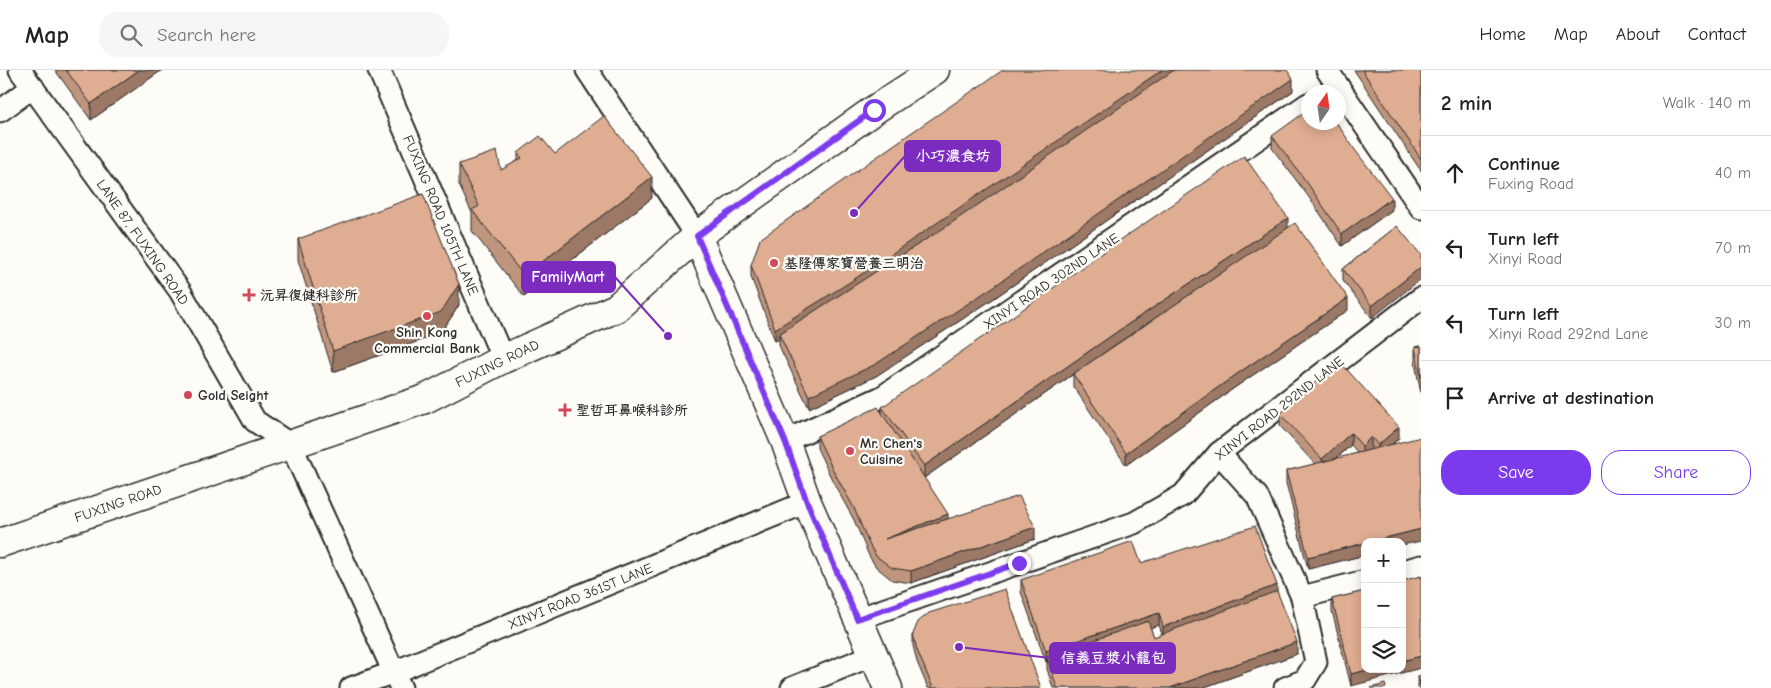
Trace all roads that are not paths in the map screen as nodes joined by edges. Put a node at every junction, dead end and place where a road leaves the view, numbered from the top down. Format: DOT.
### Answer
graph roads {
  1 [pos="20,70"];
  2 [pos="379,70"];
  3 [pos="587,70"];
  4 [pos="935,70"];
  5 [pos="1329,83"];
  6 [pos="33,87"];
  7 [pos="1301,109"];
  8 [pos="0,111"];
  9 [pos="1421,208"];
  10 [pos="697,236"];
  11 [pos="1421,298"];
  12 [pos="503,359"];
  13 [pos="785,441"];
  14 [pos="291,445"];
  15 [pos="1219,454"];
  16 [pos="807,502"];
  17 [pos="0,543"];
  18 [pos="1421,566"];
  19 [pos="1406,570"];
  20 [pos="1361,581"];
  21 [pos="1302,596"];
  22 [pos="857,619"];
  23 [pos="873,655"];
  24 [pos="398,680"];
  25 [pos="351,688"];
  26 [pos="792,688"];
  27 [pos="888,688"];
  28 [pos="1284,688"];
  1 -- 6 [label="lane"];
  2 -- 12 [label="lane, FUXING ROAD 105TH LANE"];
  3 -- 10 [label="lane"];
  4 -- 10 [label="street, FUXING ROAD"];
  5 -- 9 [label="lane"];
  6 -- 8 [label="lane"];
  6 -- 14 [label="lane"];
  7 -- 13 [label="lane, XINYI ROAD 302ND LANE"];
  10 -- 12 [label="street, FUXING ROAD"];
  10 -- 13 [label="street"];
  11 -- 15 [label="lane, XINYI ROAD 292ND LANE"];
  12 -- 14 [label="street, FUXING ROAD"];
  13 -- 16 [label="street"];
  14 -- 17 [label="street, FUXING ROAD"];
  14 -- 24 [label="lane"];
  15 -- 21 [label="lane"];
  15 -- 22 [label="lane, XINYI ROAD 292ND LANE"];
  16 -- 22 [label="street"];
  16 -- 24 [label="lane, XINYI ROAD 361ST LANE"];
  18 -- 19 [label="lane"];
  20 -- 21 [label="lane"];
  21 -- 28 [label="lane"];
  22 -- 23 [label="street"];
  23 -- 26 [label="lane"];
  23 -- 27 [label="street"];
  24 -- 25 [label="lane, XINYI ROAD 361ST LANE"];
}
